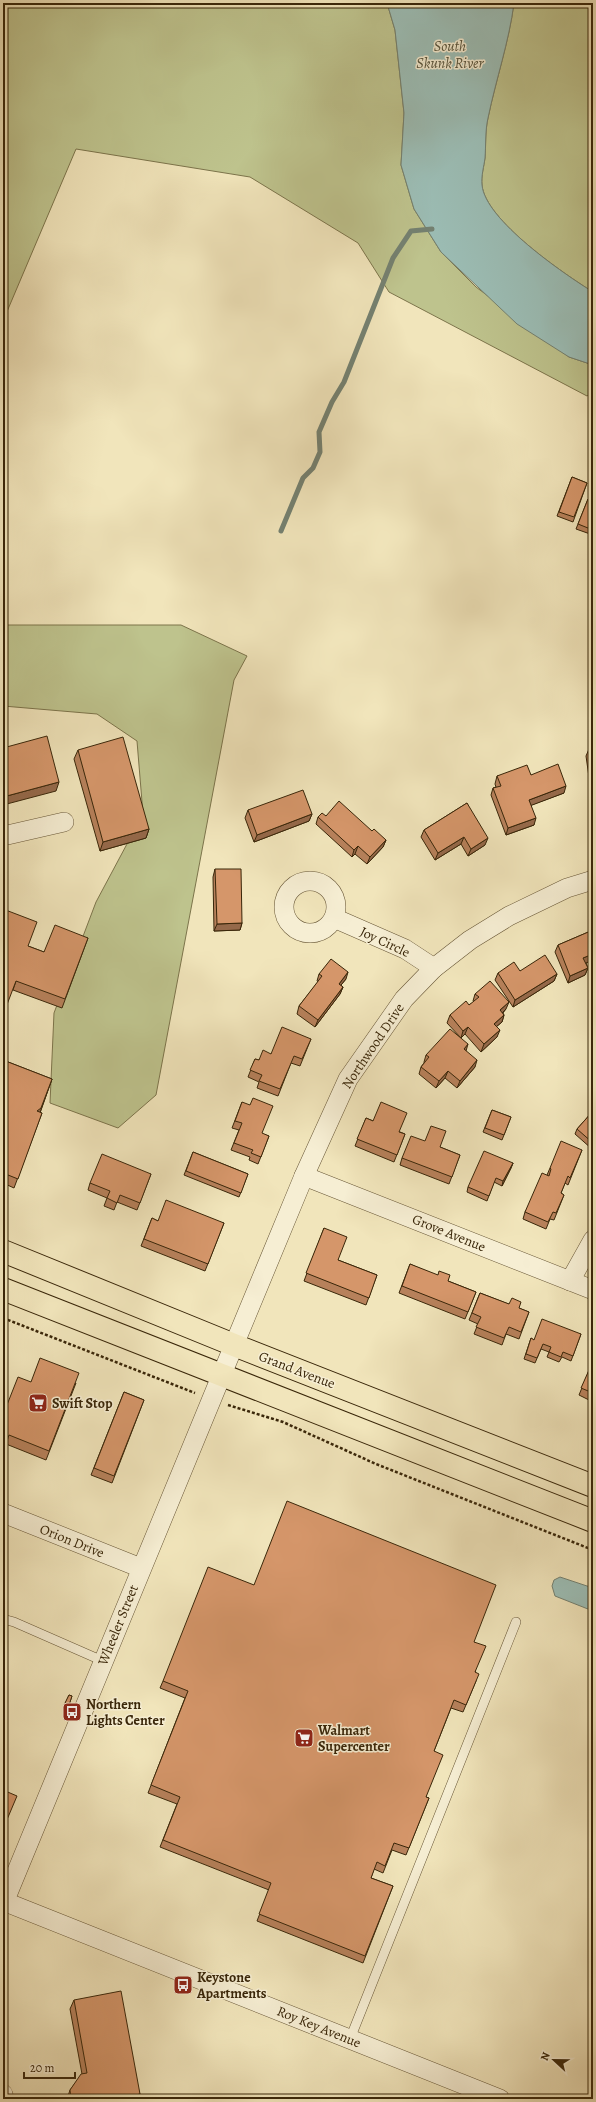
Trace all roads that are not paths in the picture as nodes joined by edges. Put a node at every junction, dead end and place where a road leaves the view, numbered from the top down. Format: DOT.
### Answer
graph roads {
  1 [pos="64,822"];
  2 [pos="3,836"];
  3 [pos="593,880"];
  4 [pos="334,918"];
  5 [pos="434,968"];
  6 [pos="304,1176"];
  7 [pos="593,1240"];
  8 [pos="3,1251"];
  9 [pos="570,1281"];
  10 [pos="3,1289"];
  11 [pos="593,1290"];
  12 [pos="234,1344"];
  13 [pos="221,1375"];
  14 [pos="593,1486"];
  15 [pos="3,1513"];
  16 [pos="593,1521"];
  17 [pos="141,1568"];
  18 [pos="3,1619"];
  19 [pos="516,1622"];
  20 [pos="103,1661"];
  21 [pos="3,1902"];
  22 [pos="350,2039"];
  23 [pos="3,2094"];
  24 [pos="471,2094"];
  25 [pos="4,2099"];
  26 [pos="500,2099"];
  1 -- 2 [label="street"];
  3 -- 5 [label="street, Northwood Drive"];
  4 -- 5 [label="street, Joy Circle"];
  5 -- 6 [label="street, Northwood Drive"];
  6 -- 9 [label="street, Grove Avenue"];
  6 -- 12 [label="street, Northwood Drive"];
  7 -- 9 [label="street"];
  8 -- 12 [label="main road, Grand Avenue"];
  9 -- 11 [label="street, Grove Avenue"];
  10 -- 13 [label="main road"];
  12 -- 13 [label="street, Wheeler Street"];
  12 -- 14 [label="main road, Grand Avenue"];
  13 -- 16 [label="main road"];
  13 -- 17 [label="street, Wheeler Street"];
  15 -- 17 [label="street, Orion Drive"];
  17 -- 20 [label="street, Wheeler Street"];
  18 -- 20 [label="lane"];
  19 -- 22 [label="lane"];
  20 -- 21 [label="street, Wheeler Street"];
  21 -- 22 [label="street, Roy Key Avenue"];
  22 -- 24 [label="street, Roy Key Avenue"];
  23 -- 25 [label="street"];
  24 -- 26 [label="street, Roy Key Avenue"];
}
